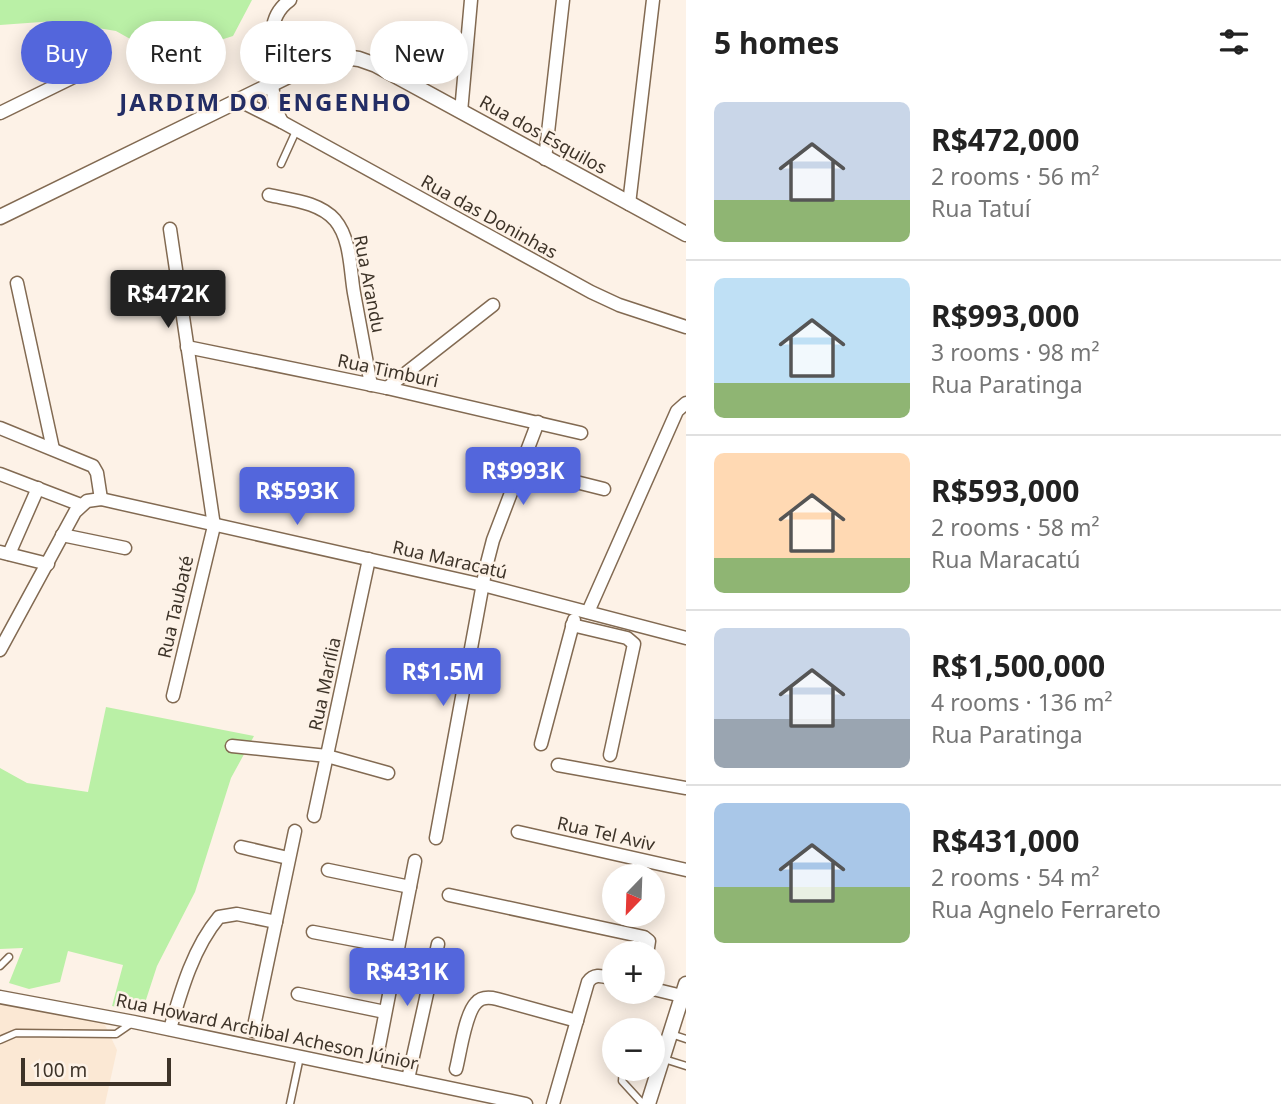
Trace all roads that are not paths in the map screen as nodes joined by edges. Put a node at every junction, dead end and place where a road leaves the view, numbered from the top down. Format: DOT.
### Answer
graph roads {
  1 [pos="290,0"];
  2 [pos="471,0"];
  3 [pos="563,0"];
  4 [pos="653,0"];
  5 [pos="275,21"];
  6 [pos="356,59"];
  7 [pos="59,84"];
  8 [pos="272,84"];
  9 [pos="278,84"];
  10 [pos="240,101"];
  11 [pos="461,112"];
  12 [pos="0,113"];
  13 [pos="282,122"];
  14 [pos="297,130"];
  15 [pos="545,159"];
  16 [pos="281,164"];
  17 [pos="269,195"];
  18 [pos="629,204"];
  19 [pos="0,217"];
  20 [pos="170,229"];
  21 [pos="686,234"];
  22 [pos="17,283"];
  23 [pos="493,305"];
  24 [pos="686,327"];
  25 [pos="187,347"];
  26 [pos="370,385"];
  27 [pos="387,388"];
  28 [pos="686,403"];
  29 [pos="538,422"];
  30 [pos="0,428"];
  31 [pos="581,433"];
  32 [pos="53,449"];
  33 [pos="520,468"];
  34 [pos="0,474"];
  35 [pos="38,488"];
  36 [pos="604,489"];
  37 [pos="101,499"];
  38 [pos="81,505"];
  39 [pos="214,526"];
  40 [pos="62,535"];
  41 [pos="125,548"];
  42 [pos="5,553"];
  43 [pos="369,559"];
  44 [pos="48,564"];
  45 [pos="483,585"];
  46 [pos="583,611"];
  47 [pos="572,625"];
  48 [pos="686,638"];
  49 [pos="0,650"];
  50 [pos="173,696"];
  51 [pos="541,744"];
  52 [pos="232,746"];
  53 [pos="610,755"];
  54 [pos="327,756"];
  55 [pos="558,765"];
  56 [pos="388,773"];
  57 [pos="686,788"];
  58 [pos="314,816"];
  59 [pos="295,831"];
  60 [pos="518,832"];
  61 [pos="436,838"];
  62 [pos="241,847"];
  63 [pos="288,858"];
  64 [pos="415,861"];
  65 [pos="328,870"];
  66 [pos="686,870"];
  67 [pos="410,887"];
  68 [pos="449,895"];
  69 [pos="276,922"];
  70 [pos="313,932"];
  71 [pos="649,941"];
  72 [pos="438,944"];
  73 [pos="397,948"];
  74 [pos="9,957"];
  75 [pos="0,966"];
  76 [pos="602,976"];
  77 [pos="665,989"];
  78 [pos="684,990"];
  79 [pos="298,994"];
  80 [pos="0,997"];
  81 [pos="385,1012"];
  82 [pos="577,1021"];
  83 [pos="134,1022"];
  84 [pos="170,1030"];
  85 [pos="253,1031"];
  86 [pos="665,1034"];
  87 [pos="665,1039"];
  88 [pos="686,1039"];
  89 [pos="0,1040"];
  90 [pos="300,1057"];
  91 [pos="665,1060"];
  92 [pos="686,1066"];
  93 [pos="456,1069"];
  94 [pos="374,1072"];
  95 [pos="408,1079"];
  96 [pos="622,1081"];
  97 [pos="654,1081"];
  98 [pos="476,1099"];
  99 [pos="290,1104"];
  100 [pos="526,1104"];
  101 [pos="553,1104"];
  102 [pos="645,1104"];
  1 -- 5 [label="street"];
  2 -- 11 [label="street"];
  3 -- 15 [label="street"];
  4 -- 18 [label="street"];
  6 -- 11 [label="street, Rua dos Esquilos"];
  7 -- 12 [label="street"];
  8 -- 10 [label="street, Rua dos Esquilos"];
  9 -- 13 [label="street"];
  10 -- 13 [label="street, Rua das Doninhas"];
  10 -- 19 [label="street, Rua dos Esquilos"];
  11 -- 15 [label="street, Rua dos Esquilos"];
  13 -- 14 [label="street, Rua das Doninhas"];
  14 -- 16 [label="lane"];
  14 -- 24 [label="street, Rua das Doninhas"];
  15 -- 18 [label="street, Rua dos Esquilos"];
  17 -- 26 [label="street, Rua Arandu"];
  18 -- 21 [label="street, Rua dos Esquilos"];
  20 -- 25 [label="street"];
  22 -- 32 [label="street"];
  23 -- 27 [label="street"];
  25 -- 26 [label="street, Rua Timburi"];
  25 -- 39 [label="street"];
  26 -- 27 [label="street, Rua Timburi"];
  27 -- 29 [label="street, Rua Timburi"];
  28 -- 46 [label="street"];
  29 -- 31 [label="street, Rua Timburi"];
  29 -- 33 [label="street"];
  30 -- 32 [label="street"];
  32 -- 37 [label="street"];
  33 -- 36 [label="street"];
  33 -- 45 [label="street"];
  34 -- 35 [label="street"];
  35 -- 38 [label="street"];
  35 -- 42 [label="street"];
  37 -- 38 [label="street"];
  37 -- 39 [label="street, Rua Maracatú"];
  38 -- 40 [label="street"];
  39 -- 43 [label="street, Rua Maracatú"];
  39 -- 50 [label="street, Rua Taubaté"];
  40 -- 41 [label="street"];
  40 -- 44 [label="street"];
  42 -- 44 [label="street"];
  43 -- 45 [label="street, Rua Maracatú"];
  43 -- 54 [label="street, Rua Marília"];
  44 -- 49 [label="street"];
  45 -- 46 [label="street, Rua Maracatú"];
  45 -- 61 [label="street"];
  46 -- 47 [label="street"];
  46 -- 48 [label="street, Rua Maracatú"];
  47 -- 51 [label="street"];
  47 -- 53 [label="street"];
  52 -- 54 [label="street"];
  54 -- 56 [label="street"];
  54 -- 58 [label="street, Rua Marília"];
  55 -- 57 [label="street"];
  59 -- 63 [label="street"];
  60 -- 66 [label="street, Rua Tel Aviv"];
  62 -- 63 [label="street"];
  63 -- 69 [label="street"];
  64 -- 67 [label="street"];
  65 -- 67 [label="street"];
  67 -- 73 [label="street"];
  68 -- 71 [label="street"];
  69 -- 84 [label="street"];
  69 -- 85 [label="street"];
  70 -- 73 [label="street"];
  72 -- 95 [label="street"];
  73 -- 81 [label="street"];
  74 -- 75 [label="lane"];
  76 -- 82 [label="street"];
  77 -- 78 [label="street"];
  78 -- 86 [label="street"];
  79 -- 81 [label="street"];
  80 -- 83 [label="street, Rua Howard Archibal Acheson Júnior"];
  81 -- 94 [label="street"];
  82 -- 93 [label="street"];
  82 -- 101 [label="street"];
  83 -- 84 [label="street, Rua Howard Archibal Acheson Júnior"];
  83 -- 89 [label="lane"];
  84 -- 90 [label="street, Rua Howard Archibal Acheson Júnior"];
  87 -- 88 [label="lane"];
  90 -- 94 [label="street, Rua Howard Archibal Acheson Júnior"];
  90 -- 99 [label="lane"];
  91 -- 92 [label="lane"];
  94 -- 95 [label="street, Rua Howard Archibal Acheson Júnior"];
  95 -- 98 [label="street, Rua Howard Archibal Acheson Júnior"];
  96 -- 102 [label="lane"];
  97 -- 102 [label="street"];
  98 -- 100 [label="street, Rua Howard Archibal Acheson Júnior"];
}
